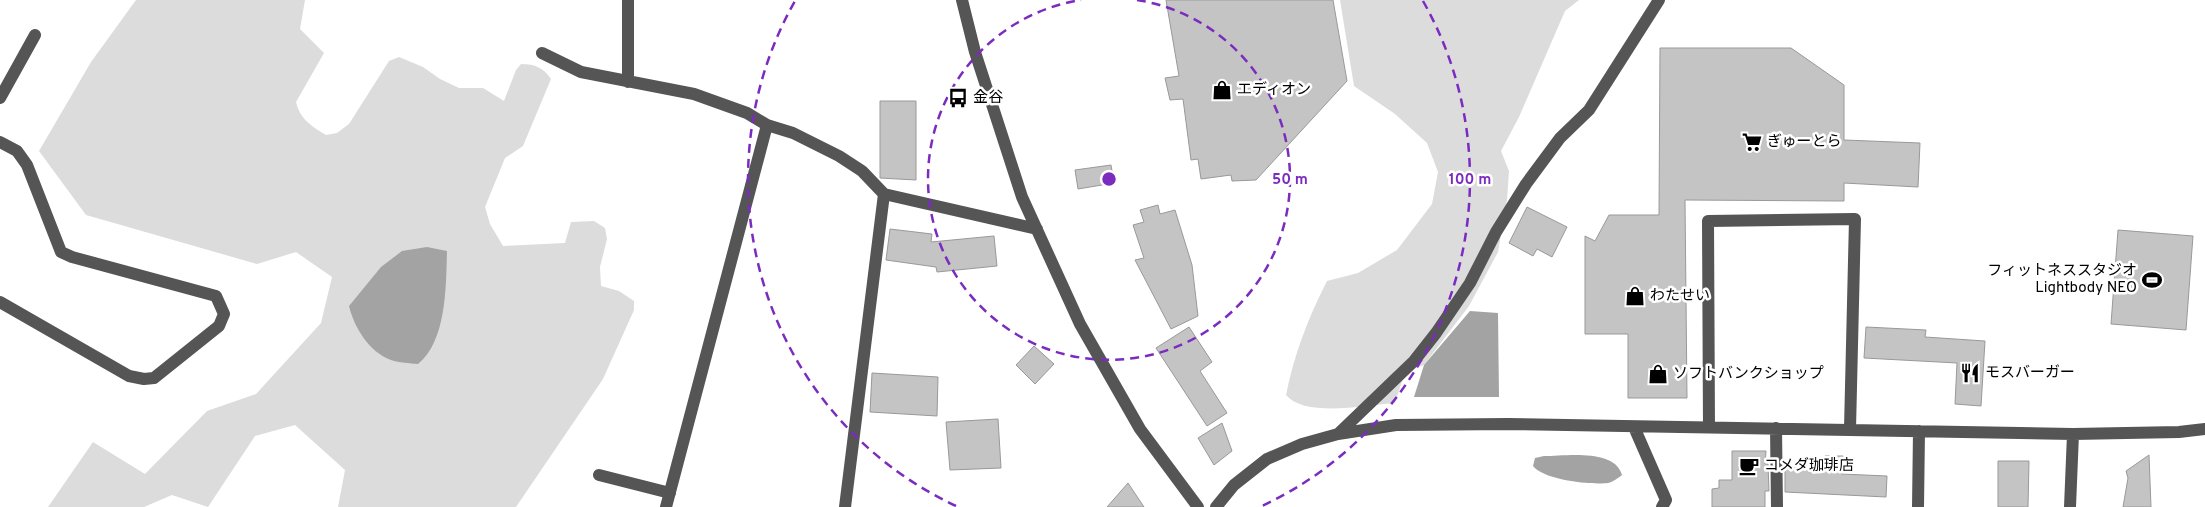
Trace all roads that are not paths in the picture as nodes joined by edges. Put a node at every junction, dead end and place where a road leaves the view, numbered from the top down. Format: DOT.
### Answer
graph roads {
  1 [pos="628,0"];
  2 [pos="962,0"];
  3 [pos="1659,0"];
  4 [pos="35,35"];
  5 [pos="542,54"];
  6 [pos="628,82"];
  7 [pos="0,98"];
  8 [pos="767,125"];
  9 [pos="0,142"];
  10 [pos="884,194"];
  11 [pos="1037,229"];
  12 [pos="0,302"];
  13 [pos="1709,427"];
  14 [pos="1634,428"];
  15 [pos="1776,428"];
  16 [pos="1850,429"];
  17 [pos="2205,429"];
  18 [pos="1919,431"];
  19 [pos="1338,434"];
  20 [pos="2073,434"];
  21 [pos="599,474"];
  22 [pos="670,493"];
  23 [pos="666,507"];
  24 [pos="845,507"];
  25 [pos="1198,507"];
  26 [pos="1216,507"];
  27 [pos="1662,507"];
  28 [pos="1777,507"];
  29 [pos="1918,507"];
  30 [pos="2070,507"];
  1 -- 6 [label="street"];
  2 -- 11 [label="street"];
  3 -- 19 [label="street"];
  4 -- 7 [label="street"];
  5 -- 6 [label="street"];
  6 -- 8 [label="street"];
  8 -- 10 [label="street"];
  8 -- 22 [label="street"];
  9 -- 12 [label="street"];
  10 -- 11 [label="street"];
  10 -- 24 [label="street"];
  11 -- 25 [label="street"];
  13 -- 14 [label="street"];
  13 -- 15 [label="street"];
  13 -- 16 [label="street"];
  14 -- 19 [label="street"];
  14 -- 27 [label="street"];
  15 -- 16 [label="street"];
  15 -- 28 [label="street"];
  16 -- 18 [label="street"];
  17 -- 20 [label="street"];
  18 -- 20 [label="street"];
  18 -- 29 [label="street"];
  19 -- 26 [label="street"];
  20 -- 30 [label="street"];
  21 -- 22 [label="street"];
  22 -- 23 [label="street"];
}
